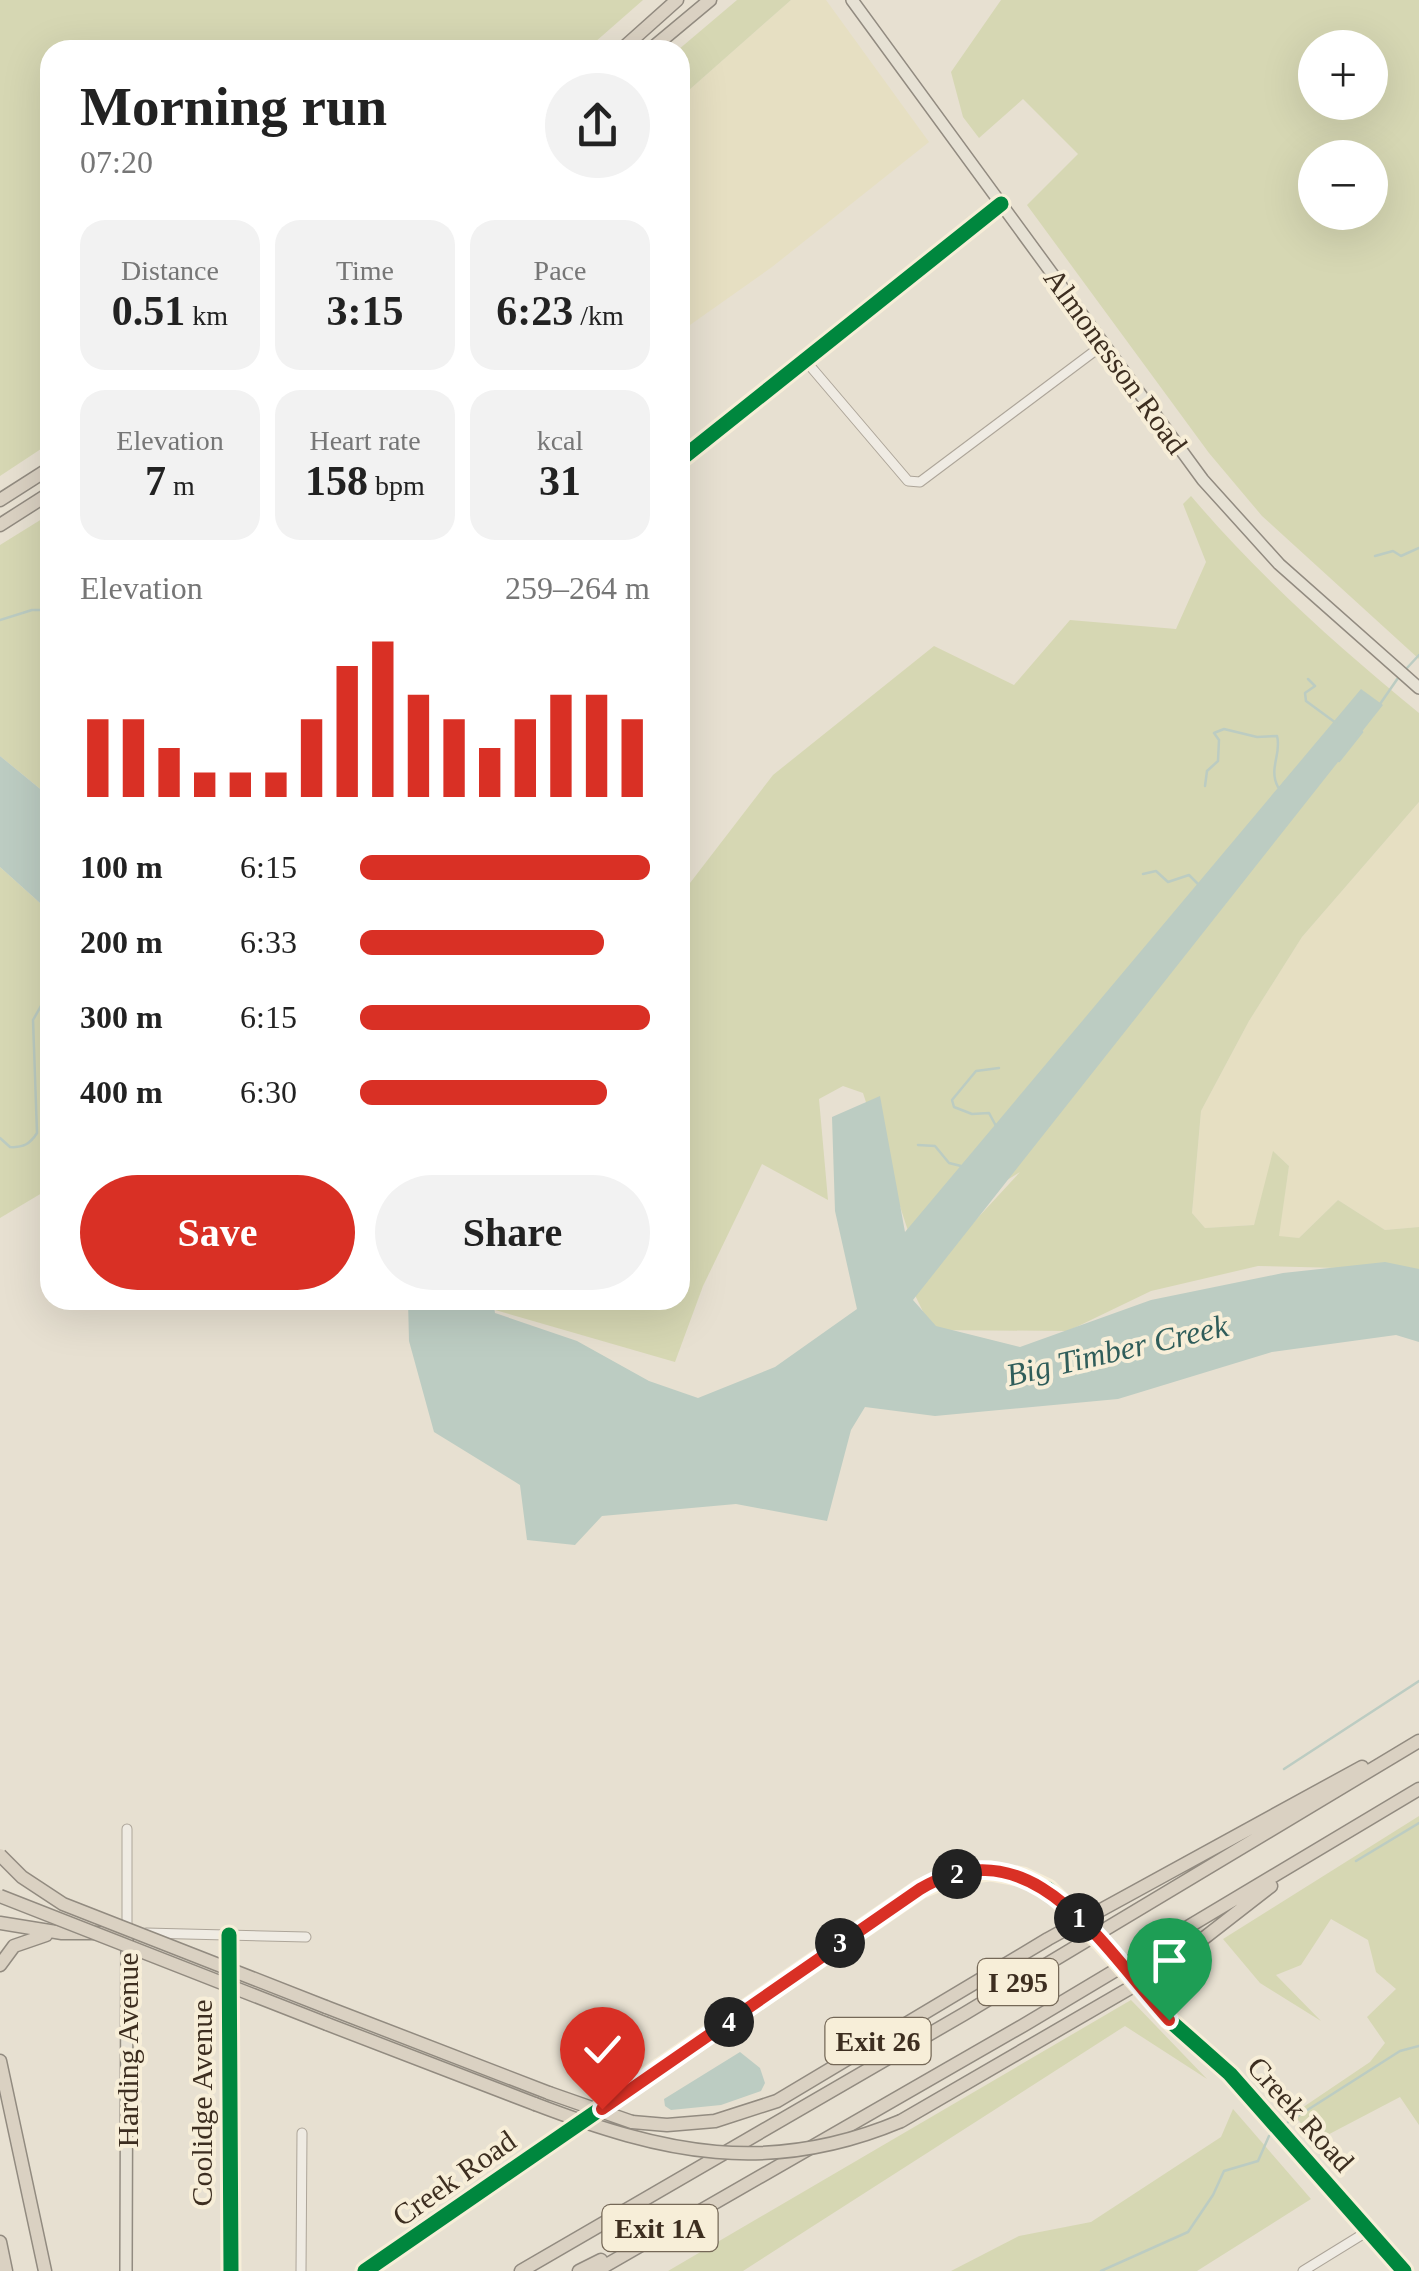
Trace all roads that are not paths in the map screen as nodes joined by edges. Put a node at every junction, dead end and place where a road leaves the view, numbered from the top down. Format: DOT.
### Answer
graph roads {
  1 [pos="677,0"];
  2 [pos="710,0"];
  3 [pos="852,0"];
  4 [pos="632,40"];
  5 [pos="662,40"];
  6 [pos="1001,204"];
  7 [pos="1104,344"];
  8 [pos="805,360"];
  9 [pos="690,452"];
  10 [pos="40,474"];
  11 [pos="40,499"];
  12 [pos="0,500"];
  13 [pos="0,525"];
  14 [pos="1414,684"];
  15 [pos="1419,1738"];
  16 [pos="1419,1789"];
  17 [pos="127,1829"];
  18 [pos="1326,1846"];
  19 [pos="0,1855"];
  20 [pos="0,1896"];
  21 [pos="0,1923"];
  22 [pos="62,1932"];
  23 [pos="126,1932"];
  24 [pos="229,1935"];
  25 [pos="306,1937"];
  26 [pos="0,1965"];
  27 [pos="0,2062"];
  28 [pos="302,2133"];
  29 [pos="740,2186"];
  30 [pos="614,2219"];
  31 [pos="1368,2231"];
  32 [pos="0,2242"];
  33 [pos="6,2271"];
  34 [pos="45,2271"];
  35 [pos="126,2271"];
  36 [pos="231,2271"];
  37 [pos="301,2271"];
  38 [pos="365,2271"];
  39 [pos="521,2271"];
  40 [pos="533,2271"];
  41 [pos="580,2271"];
  42 [pos="596,2271"];
  43 [pos="1303,2271"];
  44 [pos="1404,2271"];
  1 -- 4 [label="highway"];
  2 -- 5 [label="highway"];
  3 -- 6 [label="main road, Almonesson Road"];
  6 -- 7 [label="main road, Almonesson Road"];
  6 -- 8 [label="street"];
  7 -- 8 [label="street"];
  7 -- 14 [label="main road, Almonesson Road"];
  8 -- 9 [label="street"];
  10 -- 12 [label="highway"];
  11 -- 13 [label="highway"];
  15 -- 19 [label="highway, Exit 26, bridge"];
  15 -- 30 [label="highway, I 295"];
  16 -- 18 [label="highway, I 295"];
  17 -- 23 [label="street, Harding Avenue"];
  18 -- 20 [label="highway, bridge"];
  18 -- 29 [label="highway, I 295"];
  21 -- 22 [label="highway"];
  22 -- 23 [label="highway"];
  22 -- 26 [label="highway"];
  23 -- 24 [label="street"];
  23 -- 35 [label="main road, Harding Avenue"];
  24 -- 25 [label="street"];
  24 -- 36 [label="street, Coolidge Avenue"];
  27 -- 34 [label="highway"];
  28 -- 37 [label="street"];
  29 -- 41 [label="highway, Exit 1A"];
  29 -- 42 [label="highway, I 295"];
  30 -- 39 [label="highway, I 295"];
  30 -- 40 [label="highway"];
  31 -- 38 [label="street, Creek Road, bridge"];
  31 -- 43 [label="street"];
  31 -- 44 [label="street, Creek Road"];
  32 -- 33 [label="highway"];
}
